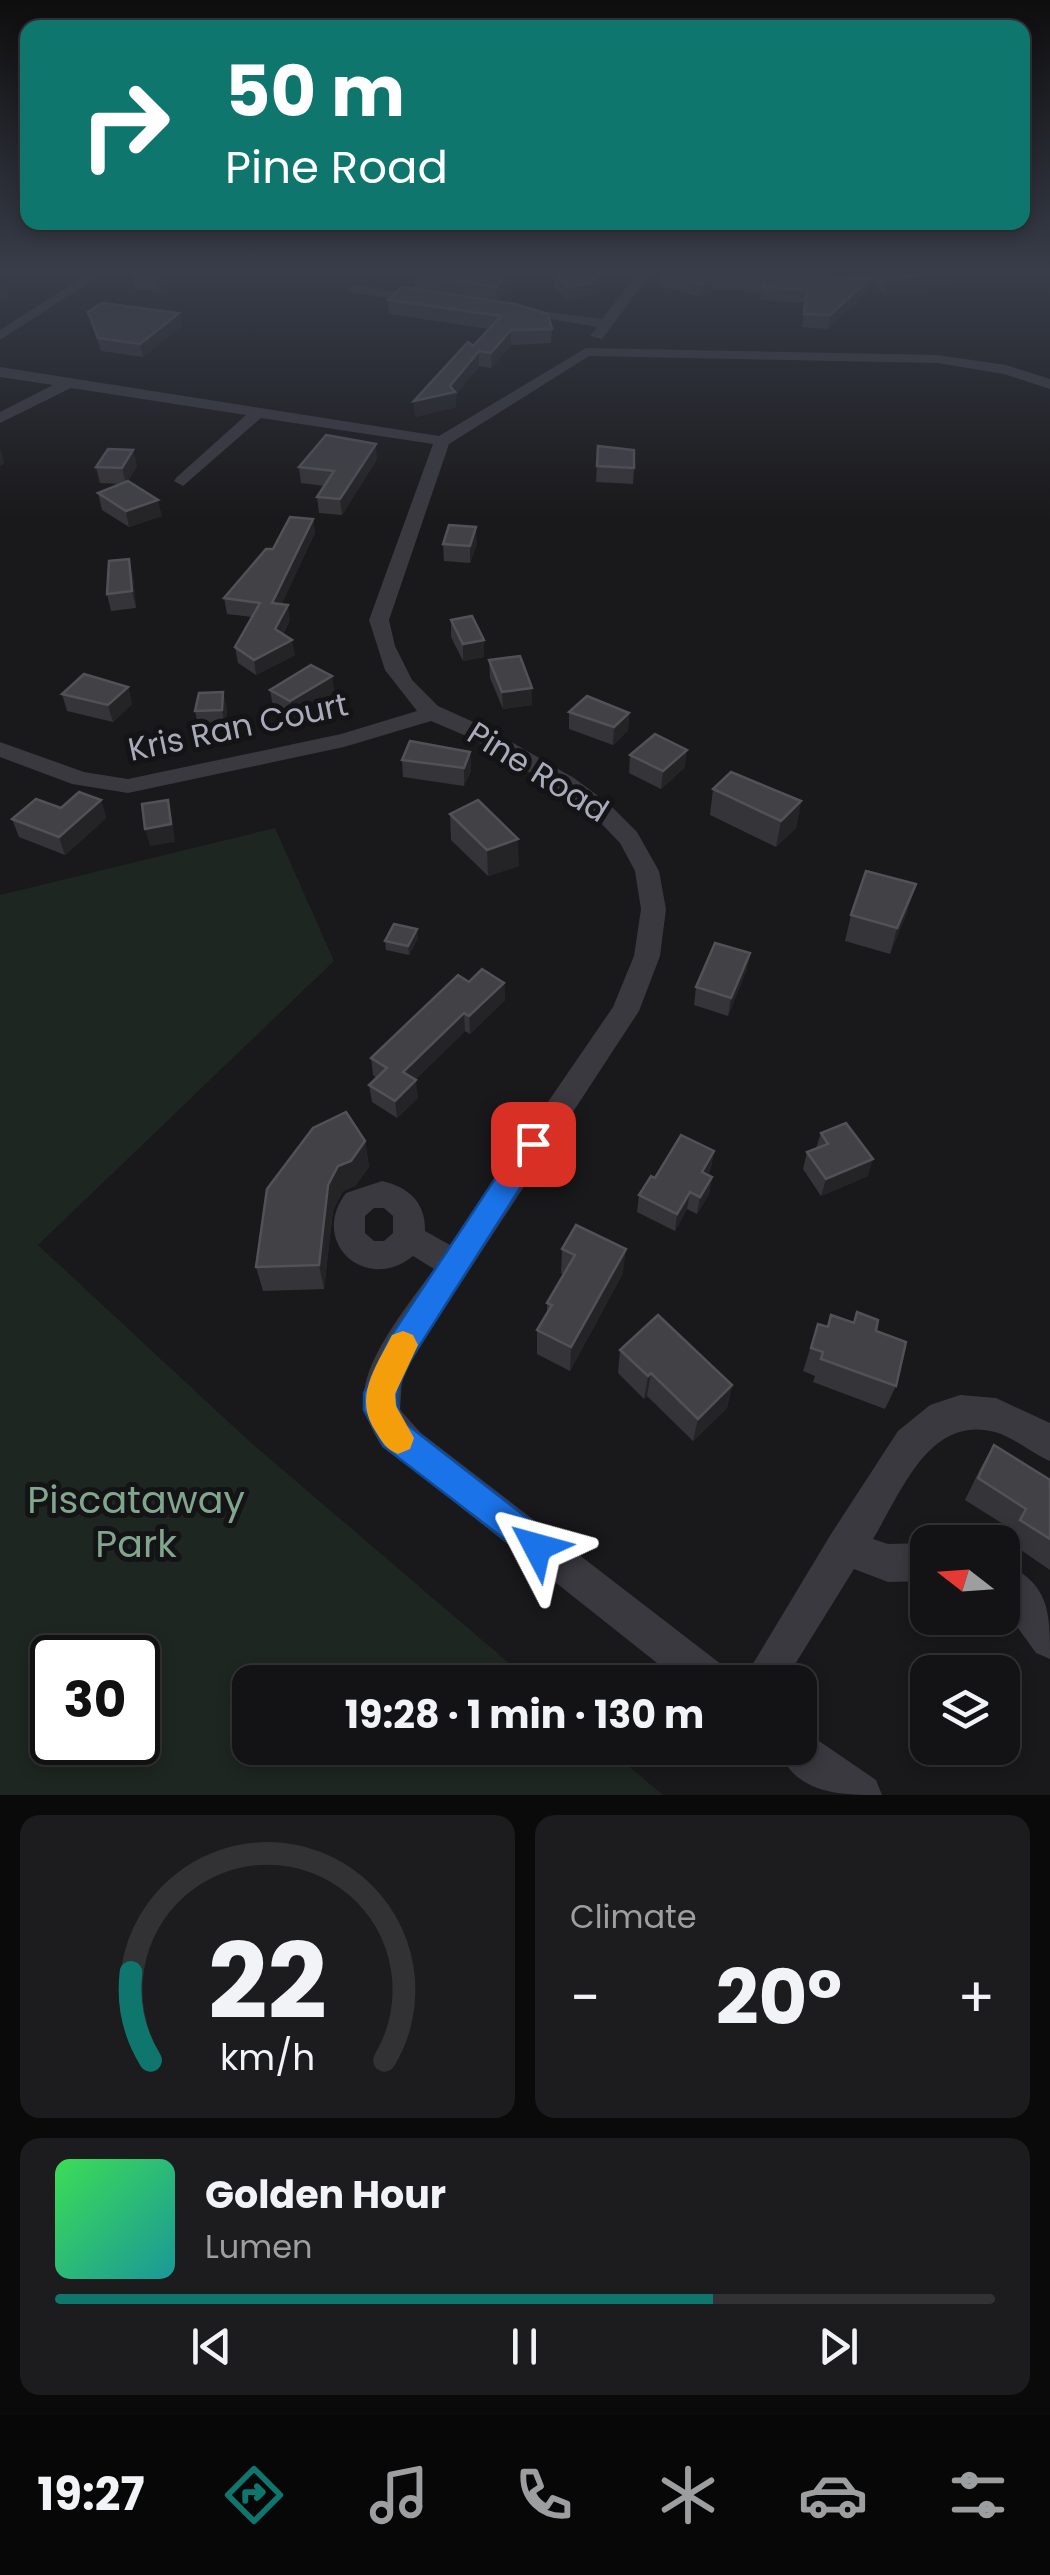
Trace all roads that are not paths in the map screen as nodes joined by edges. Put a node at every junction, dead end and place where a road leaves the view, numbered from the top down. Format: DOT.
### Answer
graph roads {
  1 [pos="585,353"];
  2 [pos="624,353"];
  3 [pos="0,372"];
  4 [pos="68,384"];
  5 [pos="1050,384"];
  6 [pos="256,414"];
  7 [pos="0,418"];
  8 [pos="442,441"];
  9 [pos="183,480"];
  10 [pos="432,714"];
  11 [pos="0,749"];
  12 [pos="411,1239"];
  13 [pos="456,1265"];
  14 [pos="1050,1443"];
  15 [pos="844,1547"];
  16 [pos="910,1562"];
  17 [pos="1020,1595"];
  18 [pos="1050,1639"];
  19 [pos="691,1665"];
  20 [pos="772,1665"];
  21 [pos="817,1762"];
  22 [pos="861,1795"];
  1 -- 8 [label="street"];
  2 -- 5 [label="street"];
  3 -- 4 [label="street"];
  4 -- 6 [label="street"];
  4 -- 7 [label="street"];
  6 -- 8 [label="street"];
  6 -- 9 [label="street"];
  8 -- 10 [label="street, Pine Road"];
  10 -- 11 [label="street, Kris Ran Court"];
  10 -- 13 [label="street, Pine Road"];
  12 -- 13 [label="street"];
  13 -- 19 [label="street, Pine Road"];
  14 -- 15 [label="street"];
  15 -- 16 [label="street"];
  15 -- 20 [label="street"];
  17 -- 18 [label="street"];
  21 -- 22 [label="street"];
}
